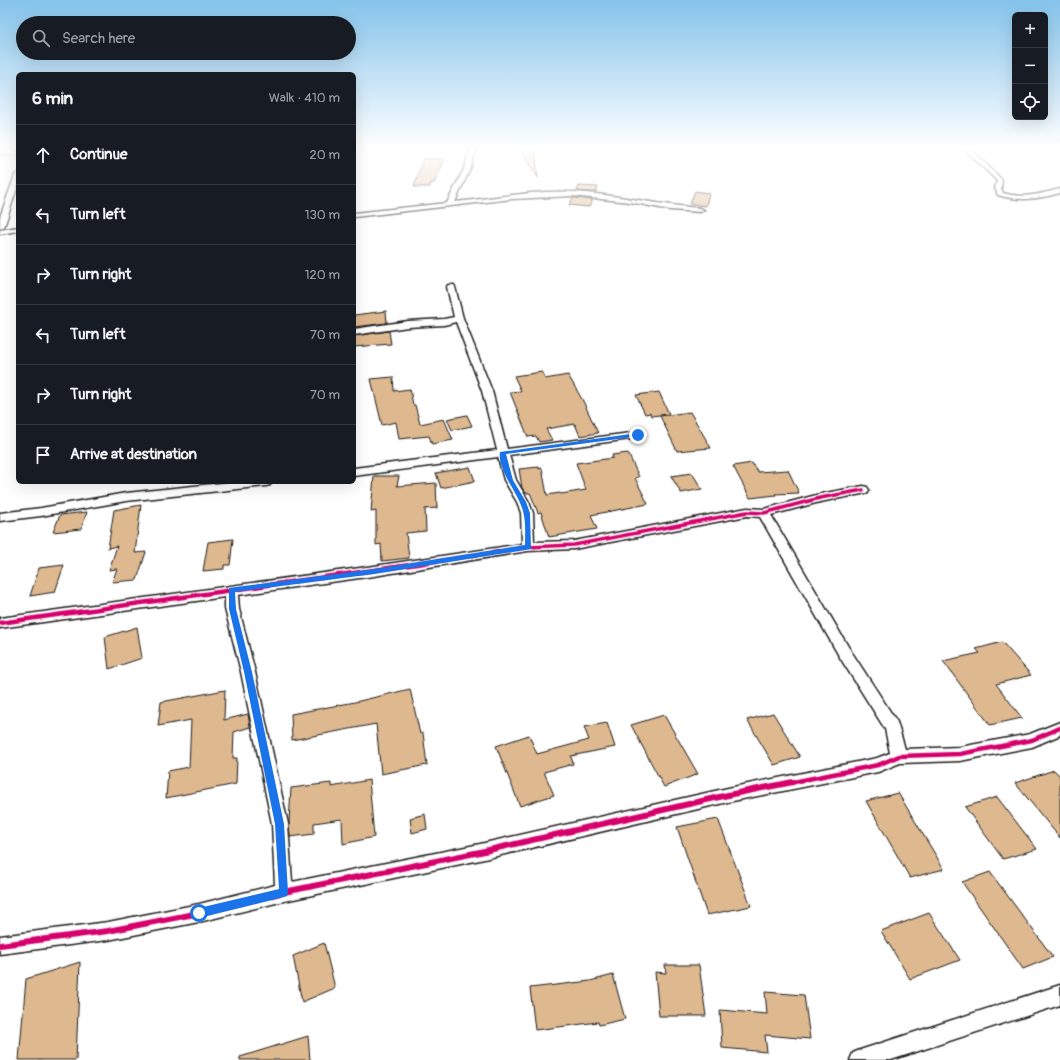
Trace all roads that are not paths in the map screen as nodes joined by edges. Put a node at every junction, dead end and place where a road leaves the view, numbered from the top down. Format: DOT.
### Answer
graph roads {
  1 [pos="10,196"];
  2 [pos="454,196"];
  3 [pos="523,196"];
  4 [pos="596,196"];
  5 [pos="1011,196"];
  6 [pos="1041,196"];
  7 [pos="450,205"];
  8 [pos="700,210"];
  9 [pos="356,215"];
  10 [pos="0,226"];
  11 [pos="16,229"];
  12 [pos="0,232"];
  13 [pos="451,287"];
  14 [pos="459,318"];
  15 [pos="356,332"];
  16 [pos="638,435"];
  17 [pos="502,453"];
  18 [pos="356,472"];
  19 [pos="247,484"];
  20 [pos="863,490"];
  21 [pos="764,513"];
  22 [pos="0,517"];
  23 [pos="528,547"];
  24 [pos="231,590"];
  25 [pos="0,623"];
  26 [pos="1060,728"];
  27 [pos="899,756"];
  28 [pos="284,892"];
  29 [pos="0,945"];
  30 [pos="1060,995"];
  31 [pos="860,1060"];
  1 -- 10 [label="street"];
  2 -- 7 [label="street"];
  3 -- 7 [label="street"];
  4 -- 8 [label="street"];
  5 -- 6 [label="street"];
  7 -- 9 [label="street"];
  11 -- 12 [label="street"];
  13 -- 14 [label="street"];
  14 -- 15 [label="street"];
  14 -- 17 [label="street"];
  16 -- 17 [label="street"];
  17 -- 18 [label="street"];
  17 -- 23 [label="street"];
  19 -- 22 [label="street"];
  20 -- 21 [label="street"];
  21 -- 23 [label="street"];
  21 -- 27 [label="street"];
  23 -- 24 [label="street"];
  24 -- 25 [label="street"];
  24 -- 28 [label="street"];
  26 -- 27 [label="street"];
  27 -- 28 [label="street"];
  28 -- 29 [label="street"];
  30 -- 31 [label="street"];
}
